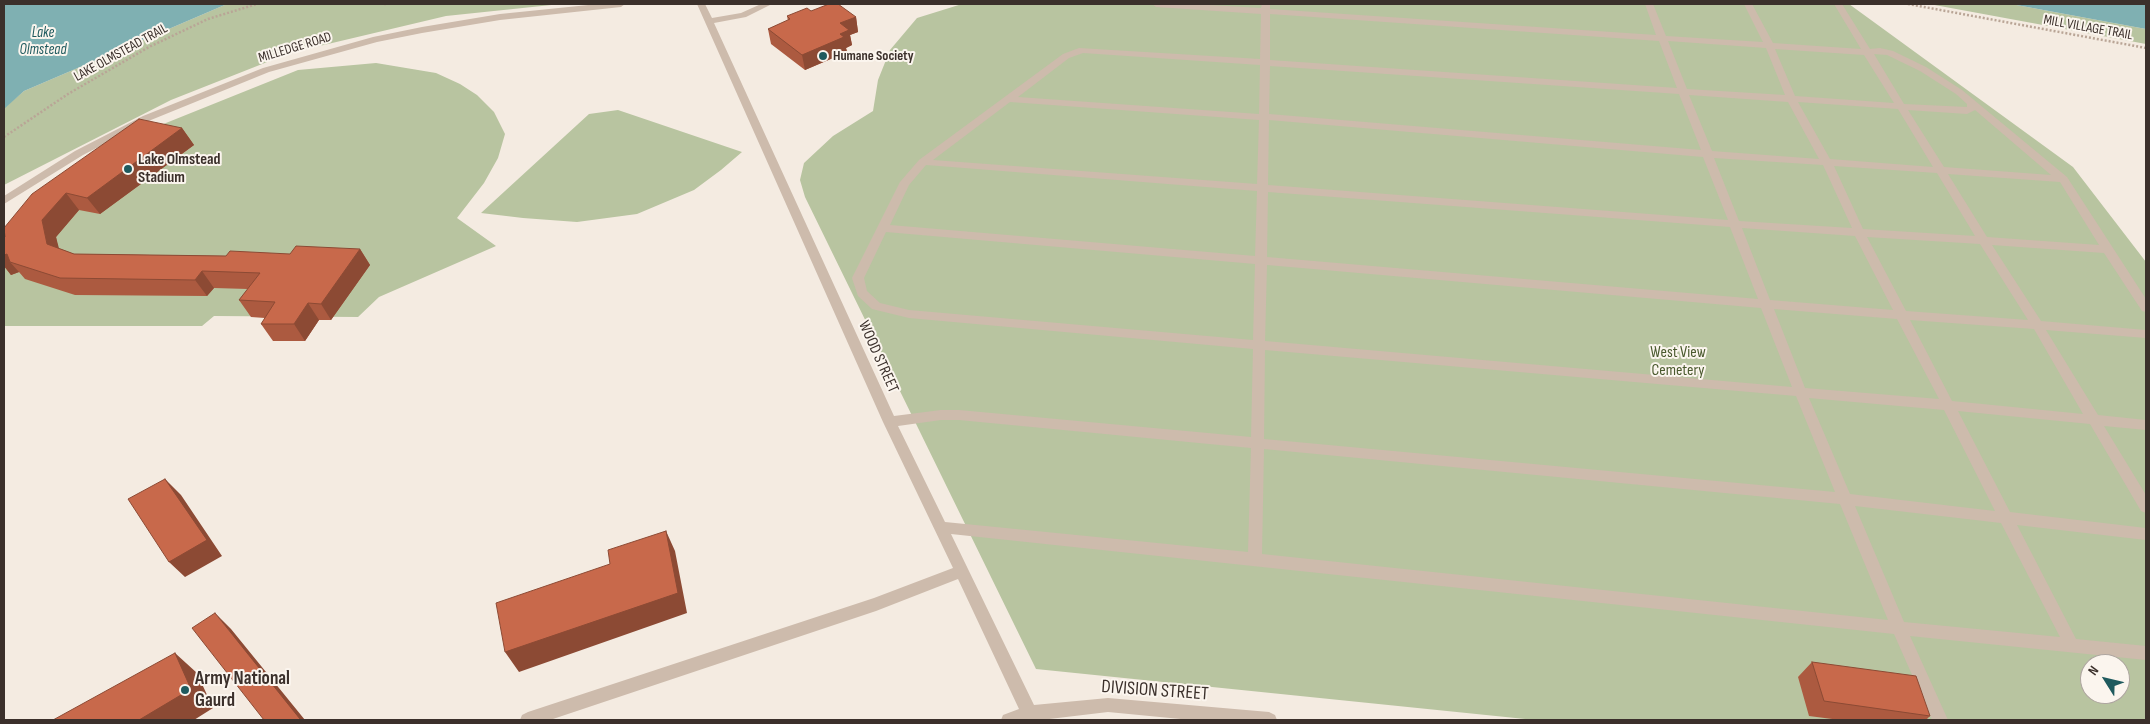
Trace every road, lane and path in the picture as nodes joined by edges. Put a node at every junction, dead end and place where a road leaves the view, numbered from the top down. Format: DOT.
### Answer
graph roads {
  1 [pos="256,4"];
  2 [pos="384,4"];
  3 [pos="388,4"];
  4 [pos="621,4"];
  5 [pos="701,4"];
  6 [pos="1156,4"];
  7 [pos="1649,4"];
  8 [pos="1748,4"];
  9 [pos="1838,4"];
  10 [pos="1908,4"];
  11 [pos="766,5"];
  12 [pos="1266,7"];
  13 [pos="708,20"];
  14 [pos="1662,38"];
  15 [pos="1769,45"];
  16 [pos="2146,48"];
  17 [pos="1868,52"];
  18 [pos="1265,63"];
  19 [pos="1683,91"];
  20 [pos="1791,98"];
  21 [pos="1010,99"];
  22 [pos="1972,103"];
  23 [pos="1902,106"];
  24 [pos="1263,117"];
  25 [pos="4,137"];
  26 [pos="1707,154"];
  27 [pos="1826,161"];
  28 [pos="923,162"];
  29 [pos="1938,169"];
  30 [pos="2064,179"];
  31 [pos="1262,189"];
  32 [pos="4,201"];
  33 [pos="1735,224"];
  34 [pos="882,228"];
  35 [pos="1859,232"];
  36 [pos="1982,240"];
  37 [pos="2106,249"];
  38 [pos="1260,260"];
  39 [pos="1766,304"];
  40 [pos="2146,308"];
  41 [pos="1901,313"];
  42 [pos="2037,325"];
  43 [pos="2146,334"];
  44 [pos="1259,344"];
  45 [pos="1801,394"];
  46 [pos="1948,405"];
  47 [pos="2094,419"];
  48 [pos="890,422"];
  49 [pos="2146,425"];
  50 [pos="1256,442"];
  51 [pos="1846,499"];
  52 [pos="2146,507"];
  53 [pos="2004,516"];
  54 [pos="941,527"];
  55 [pos="2146,534"];
  56 [pos="1255,559"];
  57 [pos="961,571"];
  58 [pos="1899,628"];
  59 [pos="2072,646"];
  60 [pos="2146,653"];
  61 [pos="1031,716"];
  62 [pos="528,720"];
  63 [pos="1010,720"];
  64 [pos="1269,720"];
  65 [pos="1940,720"];
  1 -- 25 [label="path, LAKE OLMSTEAD TRAIL"];
  2 -- 3 [label="path"];
  4 -- 32 [label="street, MILLEDGE ROAD"];
  5 -- 13 [label="street, WOOD STREET"];
  6 -- 12 [label="street"];
  7 -- 14 [label="street"];
  8 -- 15 [label="street"];
  9 -- 17 [label="street"];
  10 -- 16 [label="path, MILL VILLAGE TRAIL"];
  11 -- 13 [label="street"];
  12 -- 14 [label="street"];
  12 -- 18 [label="street"];
  13 -- 48 [label="street, WOOD STREET"];
  14 -- 15 [label="street"];
  14 -- 19 [label="street"];
  15 -- 17 [label="street"];
  15 -- 20 [label="street"];
  17 -- 22 [label="street"];
  17 -- 23 [label="street"];
  18 -- 19 [label="street"];
  18 -- 21 [label="street"];
  18 -- 24 [label="street"];
  19 -- 20 [label="street"];
  19 -- 26 [label="street"];
  20 -- 23 [label="street"];
  20 -- 27 [label="street"];
  21 -- 24 [label="street"];
  21 -- 28 [label="street"];
  22 -- 23 [label="street"];
  22 -- 30 [label="street"];
  23 -- 29 [label="street"];
  24 -- 26 [label="street"];
  24 -- 31 [label="street"];
  26 -- 27 [label="street"];
  26 -- 33 [label="street"];
  27 -- 29 [label="street"];
  27 -- 35 [label="street"];
  28 -- 31 [label="street"];
  28 -- 34 [label="street"];
  29 -- 30 [label="street"];
  29 -- 36 [label="street"];
  30 -- 37 [label="street"];
  31 -- 33 [label="street"];
  31 -- 38 [label="street"];
  33 -- 35 [label="street"];
  33 -- 39 [label="street"];
  34 -- 38 [label="street"];
  34 -- 44 [label="street"];
  35 -- 36 [label="street"];
  35 -- 41 [label="street"];
  36 -- 37 [label="street"];
  36 -- 42 [label="street"];
  37 -- 40 [label="street"];
  38 -- 39 [label="street"];
  38 -- 44 [label="street"];
  39 -- 41 [label="street"];
  39 -- 45 [label="street"];
  41 -- 42 [label="street"];
  41 -- 46 [label="street"];
  42 -- 43 [label="street"];
  42 -- 47 [label="street"];
  44 -- 45 [label="street"];
  44 -- 50 [label="street"];
  45 -- 46 [label="street"];
  45 -- 51 [label="street"];
  46 -- 47 [label="street"];
  46 -- 53 [label="street"];
  47 -- 49 [label="street"];
  47 -- 52 [label="street"];
  48 -- 50 [label="street"];
  48 -- 54 [label="street, WOOD STREET"];
  50 -- 51 [label="street"];
  50 -- 56 [label="street"];
  51 -- 53 [label="street"];
  51 -- 58 [label="street"];
  53 -- 55 [label="street"];
  53 -- 59 [label="street"];
  54 -- 56 [label="street"];
  54 -- 57 [label="street, WOOD STREET"];
  56 -- 58 [label="street"];
  57 -- 61 [label="street, WOOD STREET"];
  57 -- 62 [label="street"];
  58 -- 59 [label="street"];
  58 -- 65 [label="street"];
  59 -- 60 [label="street"];
  61 -- 63 [label="street, DIVISION STREET"];
  61 -- 64 [label="street, DIVISION STREET"];
}
